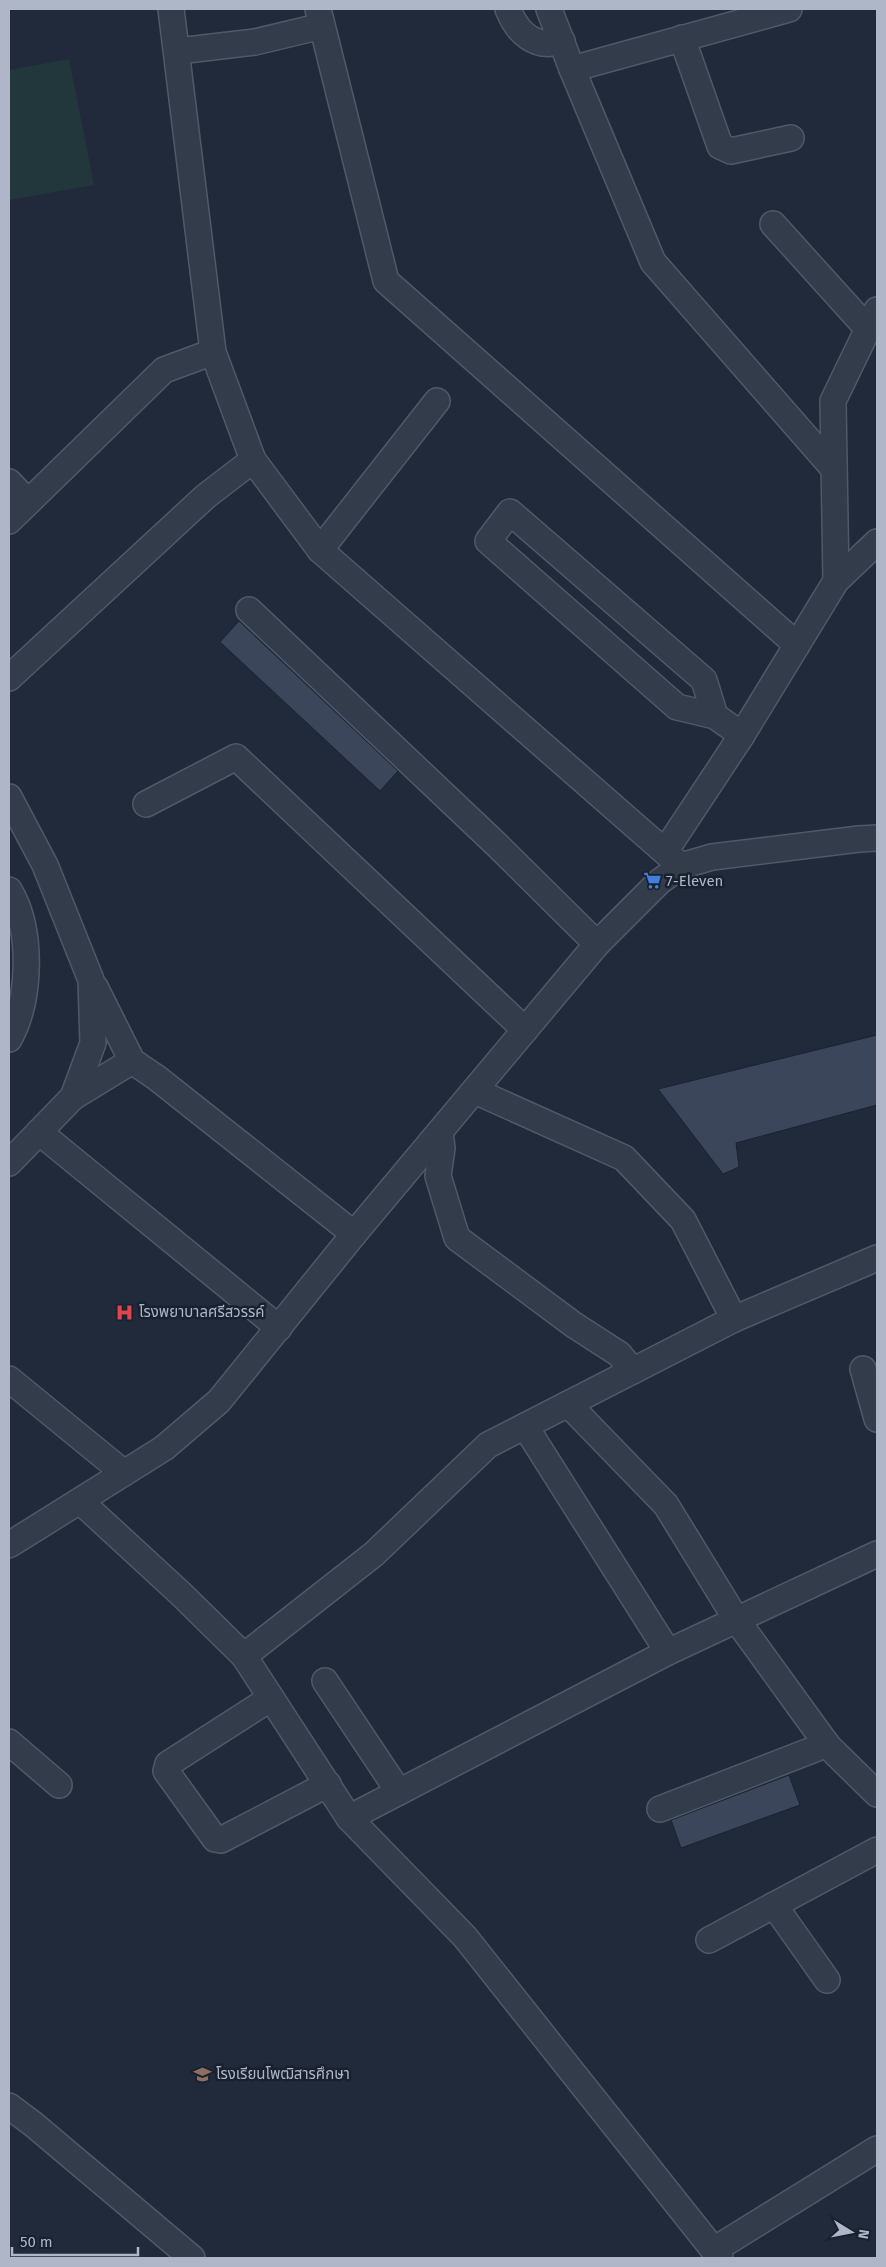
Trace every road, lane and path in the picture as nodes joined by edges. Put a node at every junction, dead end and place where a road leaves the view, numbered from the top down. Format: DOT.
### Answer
graph roads {
  1 [pos="171,9"];
  2 [pos="508,9"];
  3 [pos="549,9"];
  4 [pos="789,9"];
  5 [pos="320,17"];
  6 [pos="682,38"];
  7 [pos="562,40"];
  8 [pos="178,51"];
  9 [pos="572,69"];
  10 [pos="791,138"];
  11 [pos="773,224"];
  12 [pos="873,320"];
  13 [pos="212,352"];
  14 [pos="437,401"];
  15 [pos="253,460"];
  16 [pos="834,468"];
  17 [pos="9,482"];
  18 [pos="28,502"];
  19 [pos="9,521"];
  20 [pos="877,542"];
  21 [pos="320,550"];
  22 [pos="836,581"];
  23 [pos="249,610"];
  24 [pos="797,645"];
  25 [pos="9,678"];
  26 [pos="716,716"];
  27 [pos="742,735"];
  28 [pos="9,797"];
  29 [pos="146,804"];
  30 [pos="877,838"];
  31 [pos="673,858"];
  32 [pos="9,890"];
  33 [pos="597,944"];
  34 [pos="91,980"];
  35 [pos="525,1030"];
  36 [pos="9,1039"];
  37 [pos="132,1061"];
  38 [pos="475,1091"];
  39 [pos="74,1097"];
  40 [pos="38,1132"];
  41 [pos="440,1132"];
  42 [pos="9,1163"];
  43 [pos="354,1234"];
  44 [pos="877,1258"];
  45 [pos="734,1319"];
  46 [pos="279,1328"];
  47 [pos="863,1369"];
  48 [pos="633,1371"];
  49 [pos="9,1378"];
  50 [pos="568,1404"];
  51 [pos="877,1419"];
  52 [pos="525,1426"];
  53 [pos="124,1473"];
  54 [pos="80,1501"];
  55 [pos="9,1545"];
  56 [pos="877,1554"];
  57 [pos="736,1619"];
  58 [pos="668,1652"];
  59 [pos="244,1656"];
  60 [pos="325,1681"];
  61 [pos="271,1698"];
  62 [pos="9,1742"];
  63 [pos="826,1743"];
  64 [pos="328,1784"];
  65 [pos="58,1785"];
  66 [pos="399,1792"];
  67 [pos="877,1794"];
  68 [pos="660,1809"];
  69 [pos="349,1818"];
  70 [pos="877,1850"];
  71 [pos="774,1905"];
  72 [pos="709,1940"];
  73 [pos="827,1980"];
  74 [pos="9,2106"];
  75 [pos="877,2149"];
  76 [pos="717,2254"];
  77 [pos="182,2255"];
  1 -- 8 [label="street"];
  2 -- 7 [label="street"];
  3 -- 7 [label="street"];
  4 -- 6 [label="street"];
  5 -- 8 [label="street"];
  5 -- 24 [label="street"];
  6 -- 9 [label="street"];
  6 -- 10 [label="street"];
  7 -- 9 [label="street"];
  8 -- 13 [label="street"];
  9 -- 16 [label="street"];
  11 -- 12 [label="street"];
  12 -- 16 [label="street"];
  13 -- 15 [label="street"];
  13 -- 18 [label="street"];
  14 -- 21 [label="street"];
  15 -- 21 [label="street"];
  15 -- 25 [label="street"];
  16 -- 22 [label="street"];
  17 -- 18 [label="street"];
  18 -- 19 [label="street"];
  20 -- 22 [label="street"];
  21 -- 31 [label="street"];
  22 -- 24 [label="street"];
  23 -- 33 [label="street"];
  24 -- 27 [label="street"];
  26 -- 26 [label="street"];
  26 -- 27 [label="street"];
  27 -- 31 [label="street"];
  28 -- 34 [label="street"];
  29 -- 35 [label="street"];
  30 -- 31 [label="street"];
  31 -- 33 [label="street"];
  32 -- 36 [label="street"];
  33 -- 35 [label="street"];
  34 -- 37 [label="street"];
  34 -- 39 [label="street"];
  35 -- 38 [label="street"];
  37 -- 39 [label="street"];
  37 -- 43 [label="street"];
  38 -- 41 [label="street"];
  38 -- 45 [label="street"];
  39 -- 40 [label="street"];
  40 -- 42 [label="street"];
  40 -- 46 [label="street"];
  41 -- 43 [label="street"];
  41 -- 48 [label="street"];
  43 -- 46 [label="street"];
  44 -- 45 [label="street"];
  45 -- 48 [label="street"];
  46 -- 53 [label="street"];
  47 -- 51 [label="street"];
  48 -- 50 [label="street"];
  49 -- 53 [label="street"];
  50 -- 52 [label="street"];
  50 -- 57 [label="street"];
  52 -- 58 [label="street"];
  52 -- 59 [label="street"];
  53 -- 54 [label="street"];
  54 -- 55 [label="street"];
  54 -- 59 [label="street"];
  56 -- 57 [label="street"];
  57 -- 58 [label="street"];
  57 -- 63 [label="street"];
  58 -- 66 [label="street"];
  59 -- 61 [label="street"];
  60 -- 66 [label="street"];
  61 -- 64 [label="street"];
  61 -- 64 [label="street"];
  62 -- 65 [label="street"];
  63 -- 67 [label="street"];
  63 -- 68 [label="street"];
  64 -- 69 [label="street"];
  66 -- 69 [label="street"];
  69 -- 76 [label="street"];
  70 -- 71 [label="street"];
  71 -- 72 [label="street"];
  71 -- 73 [label="street"];
  74 -- 77 [label="street"];
  75 -- 76 [label="street"];
}
